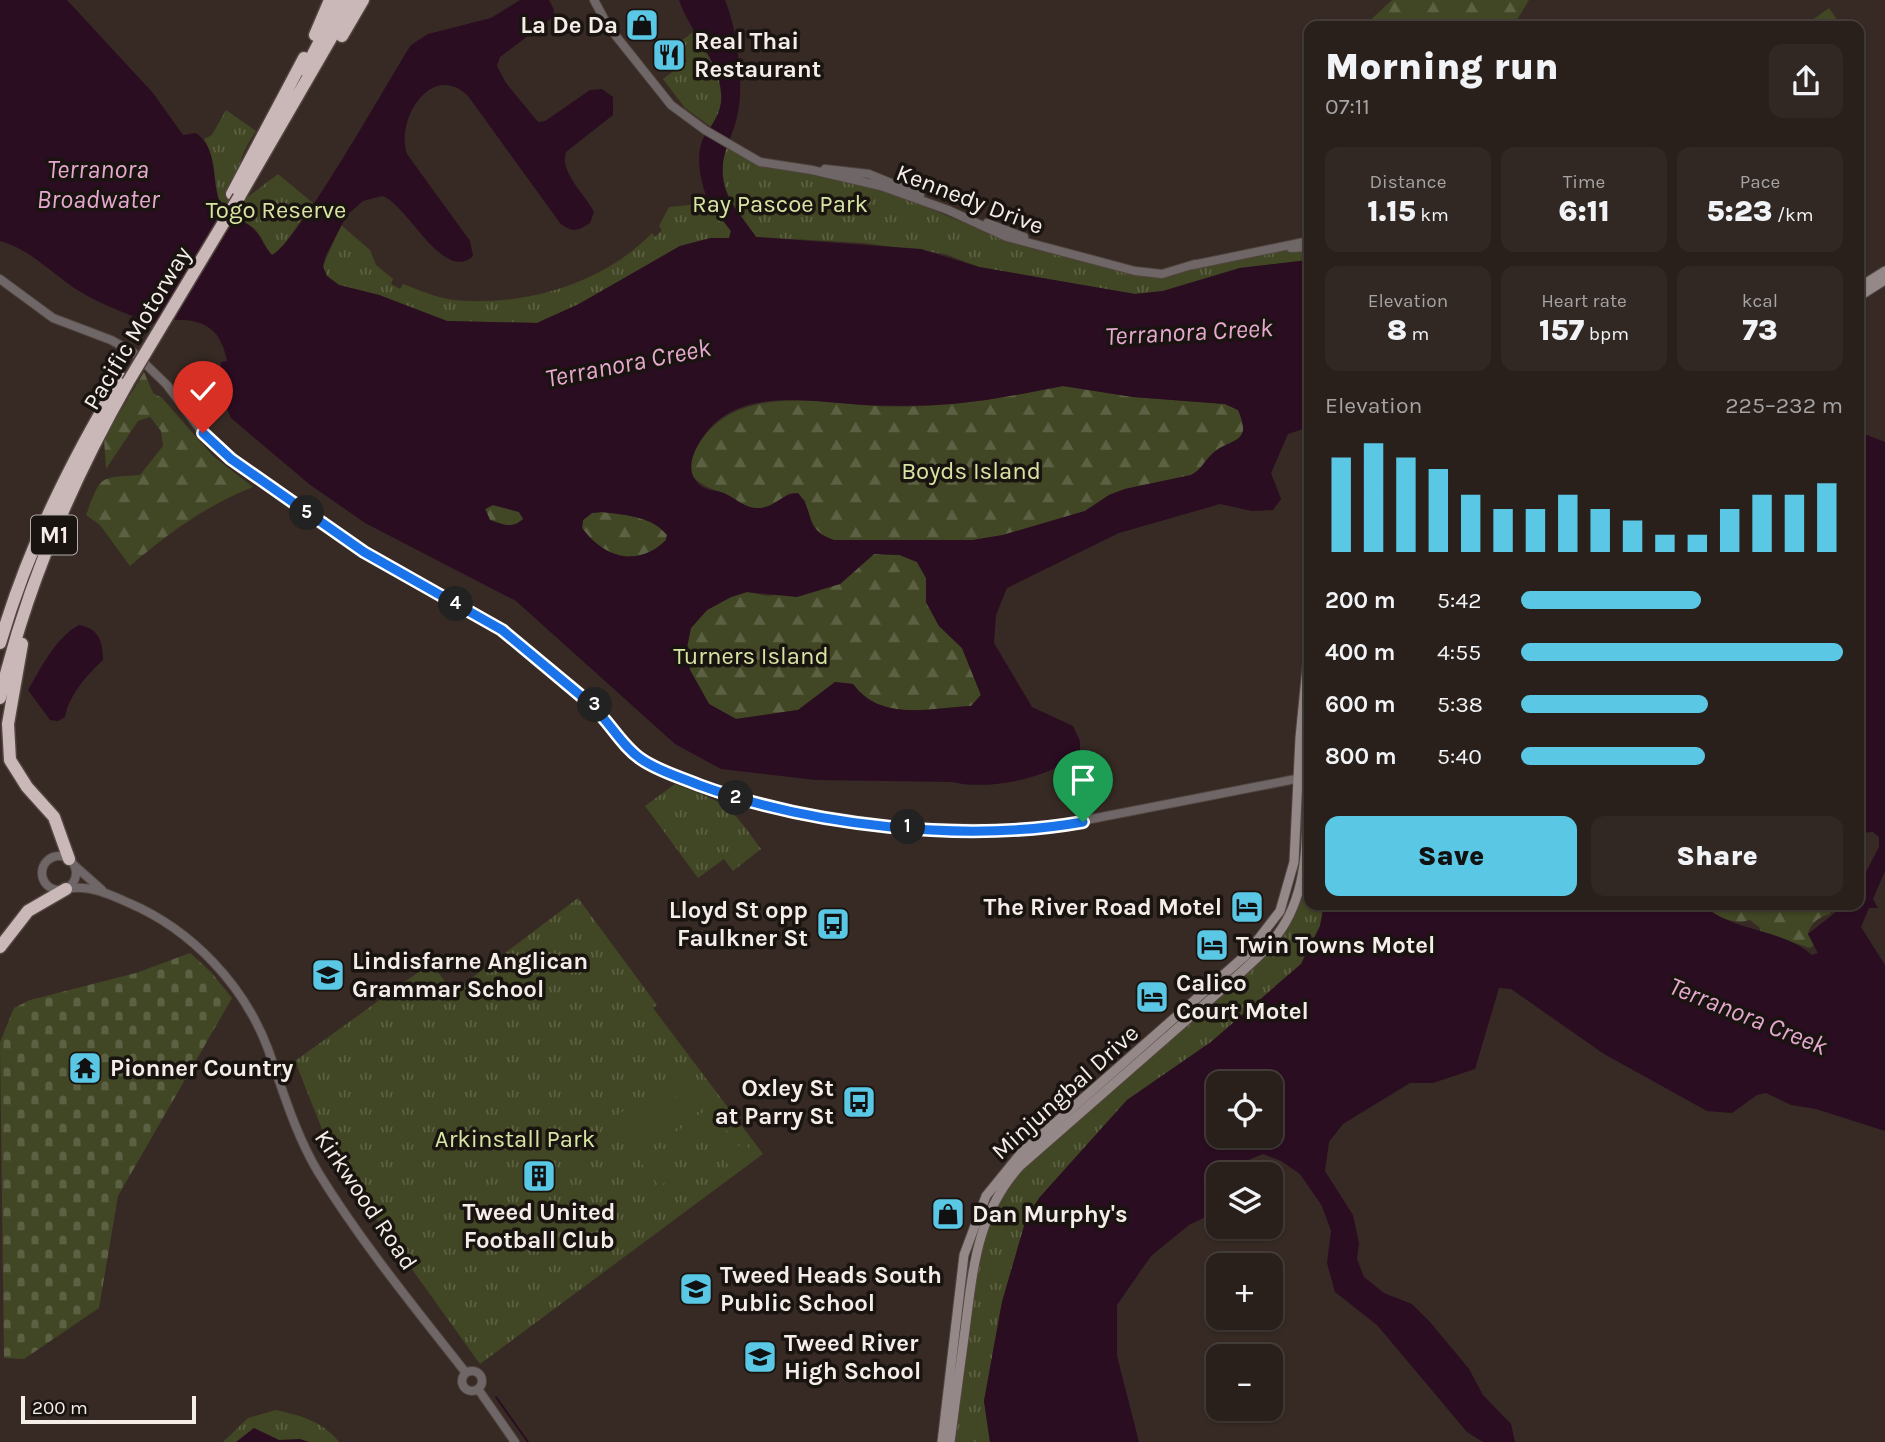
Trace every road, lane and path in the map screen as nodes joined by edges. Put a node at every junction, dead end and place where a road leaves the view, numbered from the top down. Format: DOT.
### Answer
graph roads {
  1 [pos="330,0"];
  2 [pos="341,0"];
  3 [pos="353,0"];
  4 [pos="363,0"];
  5 [pos="594,0"];
  6 [pos="289,114"];
  7 [pos="812,170"];
  8 [pos="851,170"];
  9 [pos="891,190"];
  10 [pos="236,195"];
  11 [pos="1304,242"];
  12 [pos="1304,247"];
  13 [pos="1264,249"];
  14 [pos="1195,264"];
  15 [pos="1885,271"];
  16 [pos="0,279"];
  17 [pos="1885,280"];
  18 [pos="1864,284"];
  19 [pos="1864,293"];
  20 [pos="125,380"];
  21 [pos="18,631"];
  22 [pos="0,643"];
  23 [pos="0,698"];
  24 [pos="1304,740"];
  25 [pos="1304,767"];
  26 [pos="1302,777"];
  27 [pos="1304,829"];
  28 [pos="71,861"];
  29 [pos="1304,863"];
  30 [pos="67,889"];
  31 [pos="110,895"];
  32 [pos="0,947"];
  33 [pos="466,1373"];
  34 [pos="478,1389"];
  35 [pos="515,1442"];
  36 [pos="942,1442"];
  37 [pos="950,1442"];
  1 -- 10 [label="highway"];
  2 -- 10 [label="highway, Pacific Motorway / M1"];
  3 -- 6 [label="highway, Pacific Motorway / M1"];
  4 -- 6 [label="highway"];
  5 -- 7 [label="street, Kennedy Drive"];
  6 -- 10 [label="highway, Pacific Motorway / M1"];
  7 -- 8 [label="street, Kennedy Drive"];
  7 -- 9 [label="street, Kennedy Drive"];
  8 -- 9 [label="street"];
  8 -- 14 [label="street, Kennedy Drive"];
  9 -- 14 [label="street, Kennedy Drive"];
  10 -- 20 [label="highway, Pacific Motorway / M1, bridge"];
  11 -- 13 [label="street, Kennedy Drive"];
  12 -- 13 [label="street, Kennedy Drive"];
  13 -- 14 [label="street, Kennedy Drive"];
  15 -- 18 [label="main road"];
  16 -- 26 [label="street"];
  17 -- 19 [label="main road"];
  20 -- 21 [label="highway, Pacific Motorway / M1"];
  20 -- 22 [label="highway, Pacific Motorway / M1"];
  21 -- 23 [label="highway, Pacific Motorway / M1"];
  21 -- 28 [label="highway"];
  24 -- 26 [label="main road, Minjungbal Drive"];
  25 -- 26 [label="main road, Minjungbal Drive"];
  26 -- 27 [label="main road, Minjungbal Drive"];
  26 -- 36 [label="main road, Minjungbal Drive"];
  28 -- 30 [label="street"];
  28 -- 30 [label="street"];
  28 -- 31 [label="street, Kirkwood Road"];
  29 -- 37 [label="main road, Minjungbal Drive"];
  30 -- 31 [label="street, Kirkwood Road"];
  30 -- 32 [label="highway"];
  31 -- 33 [label="street, Kirkwood Road"];
  33 -- 34 [label="street"];
  33 -- 34 [label="street"];
  34 -- 35 [label="street"];
}
